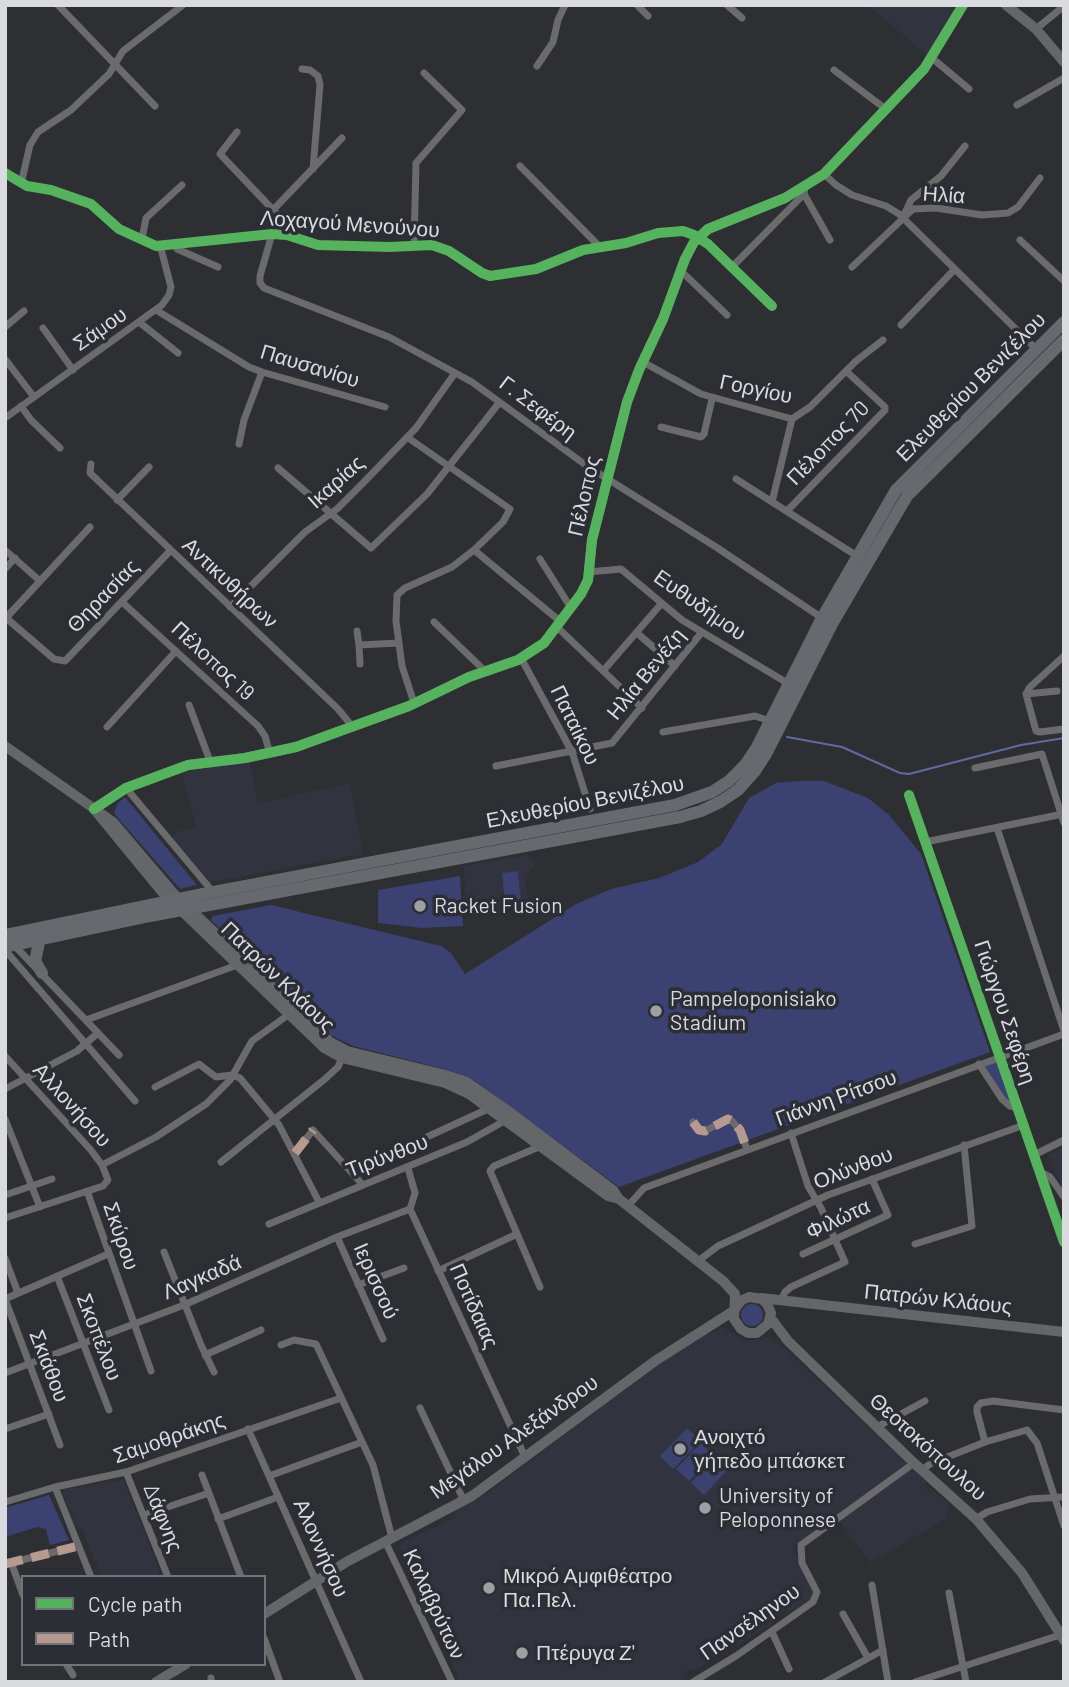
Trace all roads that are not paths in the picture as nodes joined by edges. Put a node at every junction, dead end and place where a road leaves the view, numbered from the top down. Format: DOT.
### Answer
graph roads {
  1 [pos="58,5"];
  2 [pos="183,5"];
  3 [pos="565,5"];
  4 [pos="636,5"];
  5 [pos="727,5"];
  6 [pos="963,5"];
  7 [pos="1006,5"];
  8 [pos="1064,6"];
  9 [pos="648,16"];
  10 [pos="742,18"];
  11 [pos="1036,29"];
  12 [pos="932,58"];
  13 [pos="1064,62"];
  14 [pos="116,64"];
  15 [pos="537,66"];
  16 [pos="302,69"];
  17 [pos="834,70"];
  18 [pos="424,73"];
  19 [pos="1064,78"];
  20 [pos="970,89"];
  21 [pos="1017,105"];
  22 [pos="155,106"];
  23 [pos="887,110"];
  24 [pos="237,132"];
  25 [pos="342,138"];
  26 [pos="965,146"];
  27 [pos="520,166"];
  28 [pos="313,169"];
  29 [pos="5,173"];
  30 [pos="824,174"];
  31 [pos="1040,178"];
  32 [pos="21,184"];
  33 [pos="181,185"];
  34 [pos="805,190"];
  35 [pos="273,210"];
  36 [pos="903,217"];
  37 [pos="272,234"];
  38 [pos="698,237"];
  39 [pos="295,238"];
  40 [pos="142,239"];
  41 [pos="830,240"];
  42 [pos="1020,240"];
  43 [pos="174,243"];
  44 [pos="160,245"];
  45 [pos="414,246"];
  46 [pos="600,247"];
  47 [pos="218,267"];
  48 [pos="732,267"];
  49 [pos="852,267"];
  50 [pos="955,269"];
  51 [pos="680,271"];
  52 [pos="1064,281"];
  53 [pos="772,306"];
  54 [pos="156,310"];
  55 [pos="24,311"];
  56 [pos="727,315"];
  57 [pos="1064,322"];
  58 [pos="139,323"];
  59 [pos="901,325"];
  60 [pos="5,327"];
  61 [pos="43,328"];
  62 [pos="883,340"];
  63 [pos="1064,340"];
  64 [pos="1037,349"];
  65 [pos="178,353"];
  66 [pos="5,359"];
  67 [pos="643,362"];
  68 [pos="73,370"];
  69 [pos="846,371"];
  70 [pos="262,372"];
  71 [pos="455,373"];
  72 [pos="34,397"];
  73 [pos="712,399"];
  74 [pos="499,403"];
  75 [pos="21,406"];
  76 [pos="385,407"];
  77 [pos="5,418"];
  78 [pos="792,419"];
  79 [pos="661,428"];
  80 [pos="407,437"];
  81 [pos="239,444"];
  82 [pos="60,447"];
  83 [pos="91,464"];
  84 [pos="149,467"];
  85 [pos="450,467"];
  86 [pos="278,468"];
  87 [pos="736,479"];
  88 [pos="607,480"];
  89 [pos="117,500"];
  90 [pos="772,502"];
  91 [pos="787,512"];
  92 [pos="331,513"];
  93 [pos="90,527"];
  94 [pos="5,550"];
  95 [pos="474,550"];
  96 [pos="170,551"];
  97 [pos="857,556"];
  98 [pos="15,558"];
  99 [pos="540,559"];
  100 [pos="5,569"];
  101 [pos="589,572"];
  102 [pos="40,581"];
  103 [pos="122,601"];
  104 [pos="661,604"];
  105 [pos="230,607"];
  106 [pos="571,608"];
  107 [pos="6,618"];
  108 [pos="822,618"];
  109 [pos="434,622"];
  110 [pos="559,625"];
  111 [pos="357,631"];
  112 [pos="702,632"];
  113 [pos="637,633"];
  114 [pos="398,643"];
  115 [pos="359,645"];
  116 [pos="176,651"];
  117 [pos="1064,656"];
  118 [pos="521,658"];
  119 [pos="360,664"];
  120 [pos="675,666"];
  121 [pos="485,671"];
  122 [pos="603,671"];
  123 [pos="789,684"];
  124 [pos="1057,691"];
  125 [pos="1027,694"];
  126 [pos="414,703"];
  127 [pos="189,705"];
  128 [pos="642,708"];
  129 [pos="770,721"];
  130 [pos="352,726"];
  131 [pos="107,727"];
  132 [pos="1064,729"];
  133 [pos="663,732"];
  134 [pos="5,746"];
  135 [pos="572,752"];
  136 [pos="270,754"];
  137 [pos="210,761"];
  138 [pos="496,766"];
  139 [pos="975,768"];
  140 [pos="126,788"];
  141 [pos="909,795"];
  142 [pos="94,808"];
  143 [pos="590,809"];
  144 [pos="1063,817"];
  145 [pos="997,828"];
  146 [pos="925,842"];
  147 [pos="213,892"];
  148 [pos="180,905"];
  149 [pos="40,938"];
  150 [pos="7,943"];
  151 [pos="241,963"];
  152 [pos="42,973"];
  153 [pos="288,1015"];
  154 [pos="86,1020"];
  155 [pos="1064,1032"];
  156 [pos="98,1033"];
  157 [pos="86,1044"];
  158 [pos="119,1055"];
  159 [pos="5,1056"];
  160 [pos="1000,1056"];
  161 [pos="342,1058"];
  162 [pos="979,1064"];
  163 [pos="234,1075"];
  164 [pos="25,1079"];
  165 [pos="155,1087"];
  166 [pos="5,1089"];
  167 [pos="135,1101"];
  168 [pos="489,1108"];
  169 [pos="1018,1108"];
  170 [pos="506,1114"];
  171 [pos="5,1119"];
  172 [pos="276,1121"];
  173 [pos="693,1122"];
  174 [pos="1024,1125"];
  175 [pos="792,1133"];
  176 [pos="1064,1140"];
  177 [pos="416,1142"];
  178 [pos="964,1145"];
  179 [pos="541,1146"];
  180 [pos="747,1149"];
  181 [pos="295,1153"];
  182 [pos="1034,1155"];
  183 [pos="221,1162"];
  184 [pos="102,1165"];
  185 [pos="408,1168"];
  186 [pos="1040,1172"];
  187 [pos="52,1179"];
  188 [pos="872,1179"];
  189 [pos="362,1184"];
  190 [pos="32,1186"];
  191 [pos="88,1191"];
  192 [pos="5,1195"];
  193 [pos="1064,1197"];
  194 [pos="817,1200"];
  195 [pos="319,1202"];
  196 [pos="624,1203"];
  197 [pos="40,1207"];
  198 [pos="410,1209"];
  199 [pos="5,1218"];
  200 [pos="269,1224"];
  201 [pos="517,1234"];
  202 [pos="337,1237"];
  203 [pos="836,1239"];
  204 [pos="1064,1242"];
  205 [pos="915,1244"];
  206 [pos="164,1252"];
  207 [pos="108,1254"];
  208 [pos="803,1254"];
  209 [pos="697,1256"];
  210 [pos="5,1258"];
  211 [pos="404,1268"];
  212 [pos="438,1270"];
  213 [pos="57,1276"];
  214 [pos="358,1285"];
  215 [pos="540,1287"];
  216 [pos="18,1293"];
  217 [pos="756,1297"];
  218 [pos="5,1299"];
  219 [pos="781,1300"];
  220 [pos="808,1304"];
  221 [pos="184,1305"];
  222 [pos="735,1308"];
  223 [pos="771,1315"];
  224 [pos="134,1324"];
  225 [pos="708,1326"];
  226 [pos="741,1329"];
  227 [pos="261,1330"];
  228 [pos="761,1331"];
  229 [pos="1064,1332"];
  230 [pos="383,1339"];
  231 [pos="789,1341"];
  232 [pos="83,1344"];
  233 [pos="281,1345"];
  234 [pos="205,1354"];
  235 [pos="30,1364"];
  236 [pos="151,1371"];
  237 [pos="214,1372"];
  238 [pos="5,1373"];
  239 [pos="341,1398"];
  240 [pos="925,1401"];
  241 [pos="420,1408"];
  242 [pos="109,1410"];
  243 [pos="1064,1410"];
  244 [pos="49,1414"];
  245 [pos="877,1427"];
  246 [pos="5,1429"];
  247 [pos="248,1429"];
  248 [pos="362,1441"];
  249 [pos="985,1442"];
  250 [pos="60,1445"];
  251 [pos="525,1457"];
  252 [pos="918,1467"];
  253 [pos="126,1472"];
  254 [pos="202,1475"];
  255 [pos="269,1476"];
  256 [pos="55,1487"];
  257 [pos="209,1493"];
  258 [pos="278,1497"];
  259 [pos="1053,1497"];
  260 [pos="1064,1497"];
  261 [pos="464,1501"];
  262 [pos="5,1502"];
  263 [pos="144,1515"];
  264 [pos="218,1519"];
  265 [pos="976,1519"];
  266 [pos="1064,1526"];
  267 [pos="389,1540"];
  268 [pos="79,1546"];
  269 [pos="8,1563"];
  270 [pos="90,1575"];
  271 [pos="167,1575"];
  272 [pos="240,1575"];
  273 [pos="316,1581"];
  274 [pos="872,1585"];
  275 [pos="21,1591"];
  276 [pos="949,1592"];
  277 [pos="266,1613"];
  278 [pos="843,1614"];
  279 [pos="772,1632"];
  280 [pos="1062,1638"];
  281 [pos="266,1643"];
  282 [pos="883,1650"];
  283 [pos="868,1658"];
  284 [pos="67,1666"];
  285 [pos="183,1666"];
  286 [pos="962,1666"];
  287 [pos="789,1670"];
  288 [pos="73,1675"];
  289 [pos="705,1679"];
  290 [pos="156,1682"];
  291 [pos="281,1682"];
  292 [pos="361,1682"];
  293 [pos="452,1682"];
  294 [pos="692,1682"];
  295 [pos="825,1682"];
  296 [pos="888,1682"];
  297 [pos="915,1682"];
  298 [pos="966,1682"];
  1 -- 14 [label="street"];
  2 -- 14 [label="street"];
  3 -- 15 [label="street"];
  4 -- 9 [label="street"];
  5 -- 10 [label="street"];
  6 -- 12 [label="main road"];
  7 -- 11 [label="main road"];
  8 -- 11 [label="street"];
  11 -- 13 [label="main road"];
  12 -- 20 [label="street"];
  12 -- 23 [label="main road"];
  14 -- 22 [label="street"];
  14 -- 32 [label="street"];
  16 -- 28 [label="street"];
  17 -- 23 [label="street"];
  18 -- 45 [label="street"];
  19 -- 21 [label="street"];
  23 -- 30 [label="main road"];
  24 -- 35 [label="street"];
  25 -- 28 [label="street"];
  26 -- 36 [label="street"];
  27 -- 46 [label="street"];
  28 -- 35 [label="street"];
  29 -- 32 [label="street, Λοχαγού Μενούνου"];
  30 -- 34 [label="main road"];
  30 -- 36 [label="street"];
  31 -- 36 [label="street, Ηλία"];
  32 -- 40 [label="street, Λοχαγού Μενούνου"];
  33 -- 40 [label="street"];
  34 -- 38 [label="main road"];
  34 -- 41 [label="street"];
  34 -- 48 [label="street"];
  35 -- 39 [label="street"];
  36 -- 49 [label="street, Ηλία"];
  36 -- 50 [label="street"];
  37 -- 39 [label="street, Λοχαγού Μενούνου"];
  37 -- 43 [label="street, Λοχαγού Μενούνου"];
  37 -- 71 [label="street, Γ. Σεφέρη"];
  38 -- 46 [label="street, Λοχαγού Μενούνου"];
  38 -- 48 [label="street"];
  38 -- 51 [label="main road, Πέλοπος"];
  39 -- 45 [label="street, Λοχαγού Μενούνου"];
  40 -- 44 [label="street, Λοχαγού Μενούνου"];
  42 -- 52 [label="street"];
  43 -- 44 [label="street, Λοχαγού Μενούνου"];
  43 -- 47 [label="street"];
  44 -- 54 [label="street, Σάμου"];
  45 -- 46 [label="street, Λοχαγού Μενούνου"];
  48 -- 53 [label="street"];
  50 -- 59 [label="street"];
  50 -- 64 [label="street"];
  51 -- 56 [label="street"];
  51 -- 67 [label="main road, Πέλοπος"];
  54 -- 58 [label="street, Σάμου"];
  54 -- 70 [label="street, Παυσανίου"];
  55 -- 60 [label="street"];
  57 -- 64 [label="main road, Ελευθερίου Βενιζέλου"];
  58 -- 65 [label="street"];
  58 -- 68 [label="street, Σάμου"];
  61 -- 68 [label="street"];
  62 -- 69 [label="street, Γοργίου"];
  63 -- 148 [label="main road, Ελευθερίου Βενιζέλου"];
  64 -- 97 [label="main road, Ελευθερίου Βενιζέλου"];
  66 -- 72 [label="street"];
  67 -- 73 [label="street, Γοργίου"];
  67 -- 88 [label="main road, Πέλοπος"];
  68 -- 72 [label="street, Σάμου"];
  69 -- 78 [label="street, Γοργίου"];
  69 -- 91 [label="street, Πέλοπος 70"];
  70 -- 76 [label="street, Παυσανίου"];
  70 -- 81 [label="street"];
  71 -- 74 [label="street, Γ. Σεφέρη"];
  71 -- 80 [label="street, Ικαρίας"];
  72 -- 75 [label="street, Σάμου"];
  73 -- 78 [label="street, Γοργίου"];
  73 -- 79 [label="street"];
  74 -- 85 [label="street"];
  74 -- 88 [label="street, Γ. Σεφέρη"];
  75 -- 77 [label="street, Σάμου"];
  75 -- 82 [label="street"];
  78 -- 90 [label="street"];
  80 -- 85 [label="street"];
  80 -- 92 [label="street, Ικαρίας"];
  83 -- 89 [label="street, Αντικυθήρων"];
  84 -- 89 [label="street"];
  85 -- 92 [label="street"];
  85 -- 95 [label="street"];
  86 -- 92 [label="street"];
  87 -- 90 [label="street"];
  88 -- 101 [label="main road, Πέλοπος"];
  88 -- 108 [label="street, Γ. Σεφέρη"];
  89 -- 96 [label="street, Αντικυθήρων"];
  90 -- 91 [label="street"];
  91 -- 97 [label="street"];
  92 -- 105 [label="street, Ικαρίας"];
  93 -- 102 [label="street"];
  94 -- 98 [label="street"];
  95 -- 110 [label="street"];
  95 -- 114 [label="street"];
  96 -- 103 [label="street, Θηρασίας"];
  96 -- 105 [label="street, Αντικυθήρων"];
  97 -- 108 [label="main road, Ελευθερίου Βενιζέλου"];
  98 -- 100 [label="street"];
  98 -- 102 [label="street"];
  99 -- 106 [label="street"];
  101 -- 104 [label="street, Ευθυδήμου"];
  101 -- 106 [label="main road, Πέλοπος"];
  102 -- 107 [label="street"];
  103 -- 107 [label="street, Θηρασίας"];
  103 -- 116 [label="street, Πέλοπος 19"];
  104 -- 112 [label="street, Ευθυδήμου"];
  104 -- 113 [label="street"];
  105 -- 130 [label="street, Αντικυθήρων"];
  106 -- 110 [label="main road, Πέλοπος"];
  108 -- 123 [label="main road, Ελευθερίου Βενιζέλου"];
  109 -- 121 [label="street"];
  110 -- 118 [label="main road, Πέλοπος"];
  110 -- 122 [label="street"];
  111 -- 115 [label="street"];
  112 -- 120 [label="street, Ηλία Βενέζη"];
  112 -- 123 [label="street, Ευθυδήμου"];
  113 -- 120 [label="street"];
  113 -- 122 [label="street"];
  114 -- 115 [label="street"];
  114 -- 126 [label="street"];
  115 -- 119 [label="street"];
  116 -- 131 [label="street"];
  116 -- 136 [label="street, Πέλοπος 19"];
  117 -- 125 [label="street"];
  118 -- 121 [label="main road, Πέλοπος"];
  118 -- 135 [label="street, Παταίκου"];
  120 -- 128 [label="street, Ηλία Βενέζη"];
  121 -- 126 [label="main road, Πέλοπος"];
  122 -- 128 [label="street"];
  123 -- 129 [label="main road, Ελευθερίου Βενιζέλου"];
  124 -- 125 [label="street"];
  125 -- 132 [label="street"];
  126 -- 130 [label="main road, Πέλοπος"];
  127 -- 137 [label="street"];
  128 -- 135 [label="street, Ηλία Βενέζη"];
  129 -- 133 [label="street"];
  129 -- 147 [label="main road, Ελευθερίου Βενιζέλου"];
  130 -- 136 [label="main road, Πέλοπος"];
  134 -- 142 [label="main road, Πατρών Κλάους"];
  135 -- 138 [label="street, Ηλία Βενέζη"];
  135 -- 143 [label="street, Παταίκου"];
  136 -- 137 [label="main road, Πέλοπος"];
  137 -- 140 [label="main road, Πέλοπος"];
  139 -- 144 [label="street"];
  140 -- 142 [label="main road, Πέλοπος"];
  140 -- 147 [label="street"];
  141 -- 146 [label="street, Γιώργου Σεφέρη"];
  142 -- 148 [label="main road, Πατρών Κλάους"];
  144 -- 145 [label="street"];
  145 -- 146 [label="street"];
  145 -- 155 [label="street"];
  146 -- 160 [label="street, Γιώργου Σεφέρη"];
  147 -- 148 [label="main road, Ελευθερίου Βενιζέλου"];
  148 -- 149 [label="main road, Ελευθερίου Βενιζέλου"];
  148 -- 150 [label="main road, Ελευθερίου Βενιζέλου"];
  148 -- 151 [label="main road, Πατρών Κλάους"];
  149 -- 150 [label="main road, Ελευθερίου Βενιζέλου"];
  149 -- 152 [label="main road"];
  150 -- 152 [label="street"];
  150 -- 157 [label="street"];
  151 -- 153 [label="main road, Πατρών Κλάους"];
  151 -- 154 [label="street"];
  151 -- 170 [label="main road, Πατρών Κλάους"];
  152 -- 154 [label="street"];
  153 -- 161 [label="main road, Πατρών Κλάους"];
  153 -- 163 [label="street"];
  154 -- 156 [label="street"];
  155 -- 160 [label="street, Γιάννη Ρίτσου"];
  156 -- 157 [label="street"];
  156 -- 158 [label="street"];
  157 -- 164 [label="street"];
  157 -- 167 [label="street"];
  159 -- 164 [label="street, Αλλονήσου"];
  160 -- 162 [label="street, Γιάννη Ρίτσου"];
  160 -- 169 [label="street, Γιώργου Σεφέρη"];
  161 -- 168 [label="main road, Πατρών Κλάους"];
  161 -- 172 [label="street"];
  162 -- 169 [label="street"];
  162 -- 175 [label="street, Γιάννη Ρίτσου"];
  163 -- 165 [label="street"];
  163 -- 172 [label="street"];
  163 -- 184 [label="street"];
  164 -- 166 [label="street"];
  164 -- 184 [label="street, Αλλονήσου"];
  168 -- 170 [label="main road, Πατρών Κλάους"];
  168 -- 177 [label="street"];
  169 -- 174 [label="street, Γιώργου Σεφέρη"];
  170 -- 179 [label="main road, Πατρών Κλάους"];
  170 -- 185 [label="street, Τιρύνθου"];
  170 -- 196 [label="main road, Πατρών Κλάους"];
  171 -- 190 [label="street"];
  172 -- 181 [label="street"];
  172 -- 183 [label="street"];
  173 -- 180 [label="street"];
  174 -- 178 [label="street, Ολύνθου"];
  174 -- 182 [label="street, Γιώργου Σεφέρη"];
  175 -- 180 [label="street, Γιάννη Ρίτσου"];
  175 -- 194 [label="street"];
  176 -- 182 [label="street"];
  178 -- 188 [label="street, Ολύνθου"];
  178 -- 205 [label="street"];
  179 -- 196 [label="main road, Πατρών Κλάους"];
  179 -- 201 [label="street"];
  180 -- 196 [label="street, Γιάννη Ρίτσου"];
  181 -- 189 [label="street"];
  181 -- 195 [label="street"];
  182 -- 186 [label="street, Γιώργου Σεφέρη"];
  184 -- 191 [label="street, Αλλονήσου"];
  185 -- 189 [label="street, Τιρύνθου"];
  185 -- 198 [label="street, Ποτίδαιας"];
  186 -- 193 [label="street"];
  186 -- 204 [label="street, Γιώργου Σεφέρη"];
  187 -- 190 [label="street"];
  188 -- 194 [label="street, Ολύνθου"];
  188 -- 203 [label="street, Φιλώτα"];
  189 -- 195 [label="street, Τιρύνθου"];
  190 -- 192 [label="street"];
  190 -- 197 [label="street"];
  191 -- 197 [label="street"];
  191 -- 207 [label="street, Σκύρου"];
  194 -- 203 [label="street"];
  194 -- 209 [label="street, Ολύνθου"];
  195 -- 200 [label="street, Τιρύνθου"];
  196 -- 209 [label="main road, Πατρών Κλάους"];
  197 -- 199 [label="street"];
  198 -- 202 [label="street, Λαγκαδά"];
  198 -- 212 [label="street, Ποτίδαιας"];
  201 -- 212 [label="street"];
  201 -- 215 [label="street"];
  202 -- 214 [label="street, Ιερισσού"];
  202 -- 221 [label="street, Λαγκαδά"];
  203 -- 208 [label="street, Φιλώτα"];
  203 -- 219 [label="street"];
  206 -- 221 [label="street"];
  207 -- 213 [label="street"];
  207 -- 224 [label="street, Σκύρου"];
  209 -- 217 [label="main road"];
  209 -- 222 [label="main road"];
  210 -- 216 [label="street"];
  211 -- 214 [label="street"];
  212 -- 251 [label="street, Ποτίδαιας"];
  213 -- 216 [label="street"];
  213 -- 232 [label="street, Σκοπέλου"];
  214 -- 230 [label="street, Ιερισσού"];
  216 -- 218 [label="street"];
  217 -- 219 [label="main road, Πατρών Κλάους"];
  217 -- 222 [label="main road"];
  217 -- 223 [label="main road"];
  218 -- 235 [label="street, Σκιάθου"];
  219 -- 220 [label="main road, Πατρών Κλάους"];
  220 -- 223 [label="main road"];
  220 -- 229 [label="main road, Πατρών Κλάους"];
  221 -- 224 [label="street, Λαγκαδά"];
  221 -- 234 [label="street"];
  222 -- 225 [label="main road, Μεγάλου Αλεξάνδρου"];
  222 -- 226 [label="main road"];
  223 -- 228 [label="main road"];
  223 -- 231 [label="main road, Θεοτοκόπουλου"];
  224 -- 232 [label="street, Λαγκαδά"];
  224 -- 236 [label="street, Σκύρου"];
  225 -- 226 [label="main road"];
  225 -- 251 [label="main road, Μεγάλου Αλεξάνδρου"];
  226 -- 228 [label="main road"];
  227 -- 234 [label="street"];
  228 -- 231 [label="main road"];
  231 -- 245 [label="main road, Θεοτοκόπουλου"];
  232 -- 235 [label="street, Λαγκαδά"];
  232 -- 242 [label="street, Σκοπέλου"];
  233 -- 239 [label="street, Καλαβρύτων"];
  234 -- 237 [label="street"];
  235 -- 238 [label="street, Λαγκαδά"];
  235 -- 244 [label="street, Σκιάθου"];
  239 -- 247 [label="street, Σαμοθράκης"];
  239 -- 248 [label="street, Καλαβρύτων"];
  240 -- 245 [label="street"];
  241 -- 261 [label="street"];
  243 -- 249 [label="street"];
  244 -- 246 [label="street"];
  244 -- 250 [label="street, Σκιάθου"];
  245 -- 252 [label="main road, Θεοτοκόπουλου"];
  247 -- 253 [label="street, Σαμοθράκης"];
  247 -- 255 [label="street, Αλοννήσου"];
  248 -- 255 [label="street"];
  248 -- 267 [label="street, Καλαβρύτων"];
  249 -- 252 [label="street"];
  249 -- 259 [label="street"];
  251 -- 261 [label="main road, Μεγάλου Αλεξάνδρου"];
  252 -- 265 [label="main road, Θεοτοκόπουλου"];
  252 -- 279 [label="street, Πανσέληνου"];
  253 -- 256 [label="street, Σαμοθράκης"];
  253 -- 263 [label="street, Δάφνης"];
  254 -- 257 [label="street"];
  255 -- 258 [label="street, Αλοννήσου"];
  256 -- 262 [label="street, Σαμοθράκης"];
  256 -- 268 [label="street"];
  257 -- 263 [label="street"];
  257 -- 264 [label="street"];
  258 -- 264 [label="street"];
  258 -- 273 [label="street, Αλοννήσου"];
  259 -- 260 [label="street, Θεοτοκόπουλου"];
  259 -- 265 [label="street, Θεοτοκόπουλου"];
  259 -- 266 [label="street"];
  261 -- 267 [label="main road, Μεγάλου Αλεξάνδρου"];
  263 -- 271 [label="street, Δάφνης"];
  264 -- 272 [label="street"];
  265 -- 280 [label="main road"];
  267 -- 273 [label="main road, Μεγάλου Αλεξάνδρου"];
  267 -- 293 [label="street, Καλαβρύτων"];
  268 -- 269 [label="street"];
  268 -- 270 [label="street"];
  269 -- 275 [label="street"];
  273 -- 277 [label="main road, Μεγάλου Αλεξάνδρου"];
  273 -- 292 [label="street, Αλοννήσου"];
  274 -- 282 [label="street"];
  276 -- 286 [label="street"];
  278 -- 283 [label="street"];
  279 -- 287 [label="street"];
  279 -- 289 [label="street, Πανσέληνου"];
  280 -- 286 [label="street"];
  281 -- 291 [label="street"];
  282 -- 283 [label="street"];
  282 -- 296 [label="street"];
  283 -- 295 [label="street"];
  284 -- 288 [label="street"];
  285 -- 290 [label="main road"];
  286 -- 297 [label="street"];
  286 -- 298 [label="street"];
  289 -- 294 [label="street, Πανσέληνου"];
}
